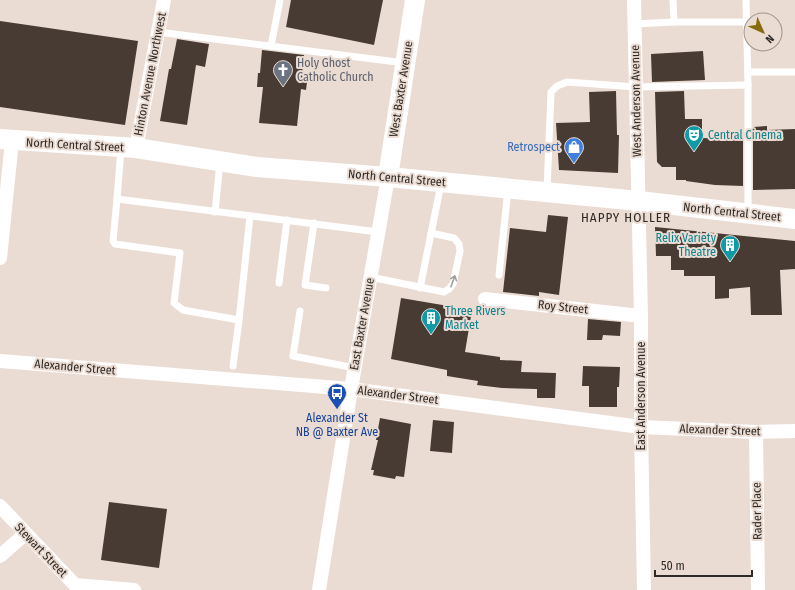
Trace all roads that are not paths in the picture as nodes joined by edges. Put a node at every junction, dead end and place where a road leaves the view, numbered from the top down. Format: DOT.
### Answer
graph roads {
  1 [pos="164,0"];
  2 [pos="280,0"];
  3 [pos="415,0"];
  4 [pos="634,0"];
  5 [pos="673,0"];
  6 [pos="746,0"];
  7 [pos="747,12"];
  8 [pos="674,22"];
  9 [pos="743,22"];
  10 [pos="634,24"];
  11 [pos="158,32"];
  12 [pos="271,46"];
  13 [pos="748,52"];
  14 [pos="405,63"];
  15 [pos="748,72"];
  16 [pos="795,72"];
  17 [pos="748,84"];
  18 [pos="636,87"];
  19 [pos="6,140"];
  20 [pos="129,148"];
  21 [pos="220,161"];
  22 [pos="388,177"];
  23 [pos="441,182"];
  24 [pos="508,189"];
  25 [pos="547,192"];
  26 [pos="117,199"];
  27 [pos="639,201"];
  28 [pos="215,212"];
  29 [pos="748,213"];
  30 [pos="250,216"];
  31 [pos="795,218"];
  32 [pos="287,220"];
  33 [pos="314,223"];
  34 [pos="378,232"];
  35 [pos="431,233"];
  36 [pos="0,258"];
  37 [pos="498,275"];
  38 [pos="370,277"];
  39 [pos="278,283"];
  40 [pos="326,288"];
  41 [pos="420,288"];
  42 [pos="485,299"];
  43 [pos="300,311"];
  44 [pos="641,316"];
  45 [pos="239,320"];
  46 [pos="0,361"];
  47 [pos="233,366"];
  48 [pos="355,368"];
  49 [pos="351,389"];
  50 [pos="641,427"];
  51 [pos="795,431"];
  52 [pos="756,432"];
  53 [pos="0,506"];
  54 [pos="26,534"];
  55 [pos="0,556"];
  56 [pos="74,588"];
  57 [pos="134,590"];
  58 [pos="320,590"];
  59 [pos="644,590"];
  60 [pos="758,590"];
  1 -- 11 [label="street, Hinton Avenue Northwest"];
  2 -- 12 [label="lane"];
  3 -- 14 [label="main road, West Baxter Avenue"];
  4 -- 10 [label="street, West Anderson Avenue"];
  5 -- 8 [label="lane"];
  6 -- 7 [label="lane"];
  8 -- 9 [label="lane"];
  8 -- 10 [label="lane"];
  10 -- 18 [label="street, West Anderson Avenue"];
  11 -- 12 [label="lane"];
  11 -- 20 [label="street, Hinton Avenue Northwest"];
  12 -- 14 [label="lane"];
  13 -- 15 [label="lane"];
  14 -- 22 [label="main road, West Baxter Avenue"];
  15 -- 16 [label="lane"];
  15 -- 17 [label="lane"];
  17 -- 18 [label="lane"];
  17 -- 29 [label="lane"];
  18 -- 25 [label="lane"];
  18 -- 27 [label="street, West Anderson Avenue"];
  19 -- 20 [label="main road, North Central Street"];
  19 -- 36 [label="street"];
  20 -- 21 [label="main road, North Central Street"];
  20 -- 26 [label="lane"];
  21 -- 22 [label="main road, North Central Street"];
  21 -- 28 [label="lane"];
  22 -- 23 [label="main road, North Central Street"];
  22 -- 34 [label="street, East Baxter Avenue"];
  23 -- 24 [label="main road, North Central Street"];
  23 -- 35 [label="lane"];
  24 -- 25 [label="main road, North Central Street"];
  24 -- 37 [label="lane"];
  25 -- 27 [label="main road, North Central Street"];
  26 -- 28 [label="lane"];
  26 -- 45 [label="lane"];
  27 -- 29 [label="main road, North Central Street"];
  27 -- 44 [label="street, East Anderson Avenue"];
  28 -- 30 [label="lane"];
  29 -- 31 [label="main road, North Central Street"];
  30 -- 32 [label="lane"];
  30 -- 45 [label="lane"];
  32 -- 33 [label="lane"];
  32 -- 39 [label="lane"];
  33 -- 34 [label="lane"];
  33 -- 40 [label="lane"];
  34 -- 38 [label="street, East Baxter Avenue"];
  35 -- 41 [label="lane"];
  41 -- 35 [label="lane, one-way"];
  38 -- 41 [label="lane"];
  38 -- 48 [label="street, East Baxter Avenue"];
  42 -- 44 [label="street, Roy Street"];
  43 -- 48 [label="lane"];
  44 -- 50 [label="street, East Anderson Avenue"];
  45 -- 47 [label="lane"];
  46 -- 49 [label="street, Alexander Street"];
  48 -- 49 [label="street, East Baxter Avenue"];
  49 -- 50 [label="street, Alexander Street"];
  49 -- 58 [label="street, East Baxter Avenue"];
  50 -- 52 [label="street, Alexander Street"];
  50 -- 59 [label="street, East Anderson Avenue"];
  51 -- 52 [label="street, Alexander Street"];
  52 -- 60 [label="street, Rader Place"];
  53 -- 54 [label="street, Stewart Street"];
  54 -- 55 [label="street"];
  54 -- 56 [label="street, Stewart Street"];
  56 -- 57 [label="street, Stewart Street"];
}
